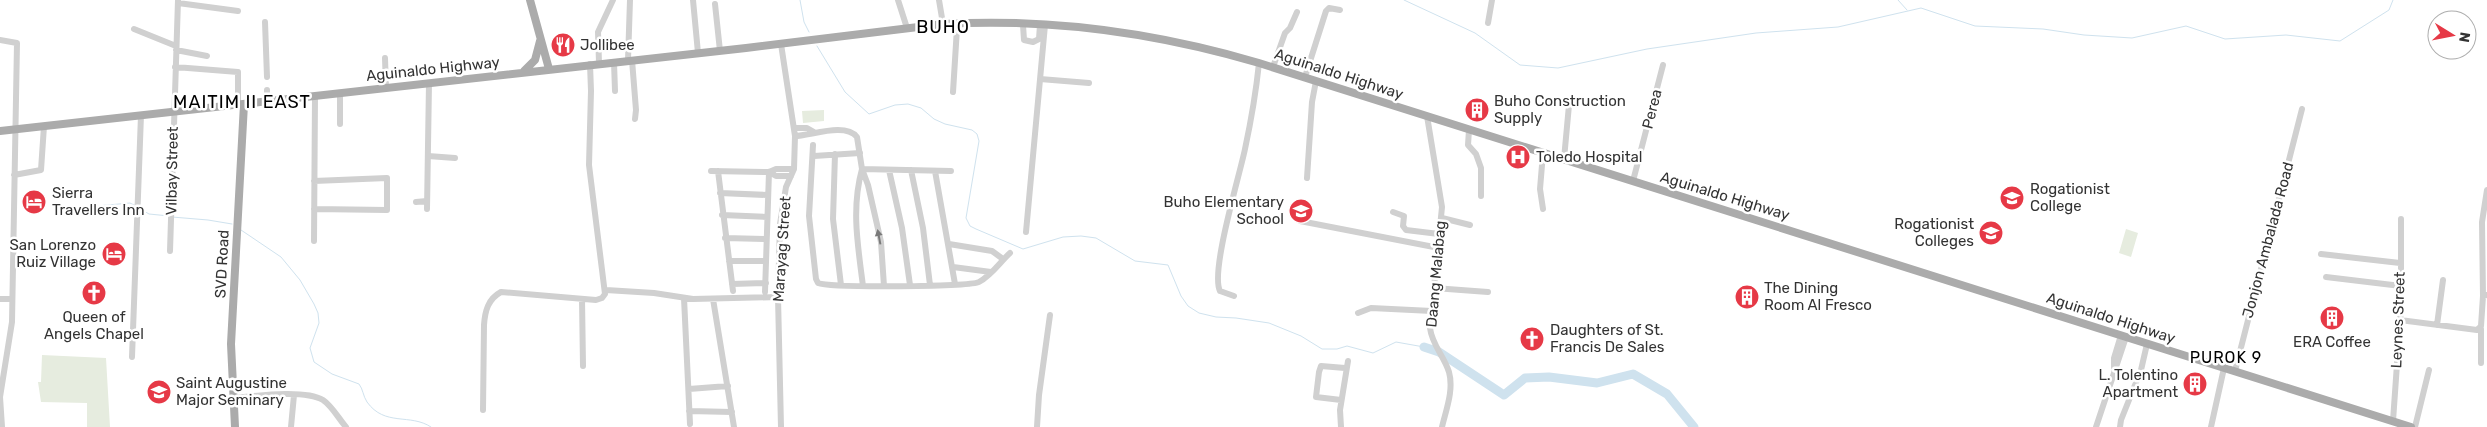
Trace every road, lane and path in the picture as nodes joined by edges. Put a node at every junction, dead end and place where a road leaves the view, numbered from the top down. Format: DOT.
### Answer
graph roads {
  1 [pos="530,0"];
  2 [pos="613,0"];
  3 [pos="630,0"];
  4 [pos="693,0"];
  5 [pos="898,0"];
  6 [pos="939,0"];
  7 [pos="1492,0"];
  8 [pos="178,2"];
  9 [pos="714,4"];
  10 [pos="1340,10"];
  11 [pos="238,11"];
  12 [pos="1297,12"];
  13 [pos="265,22"];
  14 [pos="1488,23"];
  15 [pos="943,24"];
  16 [pos="993,24"];
  17 [pos="1023,25"];
  18 [pos="1043,25"];
  19 [pos="907,28"];
  20 [pos="957,28"];
  21 [pos="134,29"];
  22 [pos="868,34"];
  23 [pos="540,36"];
  24 [pos="0,40"];
  25 [pos="781,44"];
  26 [pos="176,48"];
  27 [pos="720,51"];
  28 [pos="698,53"];
  29 [pos="207,56"];
  30 [pos="385,58"];
  31 [pos="630,60"];
  32 [pos="614,62"];
  33 [pos="600,63"];
  34 [pos="1259,63"];
  35 [pos="590,64"];
  36 [pos="1663,65"];
  37 [pos="175,67"];
  38 [pos="1273,67"];
  39 [pos="549,69"];
  40 [pos="523,72"];
  41 [pos="267,77"];
  42 [pos="1305,77"];
  43 [pos="1040,79"];
  44 [pos="1316,81"];
  45 [pos="430,83"];
  46 [pos="1089,83"];
  47 [pos="386,88"];
  48 [pos="267,90"];
  49 [pos="616,91"];
  50 [pos="953,92"];
  51 [pos="340,93"];
  52 [pos="315,96"];
  53 [pos="267,101"];
  54 [pos="241,104"];
  55 [pos="1569,105"];
  56 [pos="2302,109"];
  57 [pos="173,112"];
  58 [pos="141,116"];
  59 [pos="1427,116"];
  60 [pos="635,119"];
  61 [pos="340,124"];
  62 [pos="44,126"];
  63 [pos="794,128"];
  64 [pos="15,129"];
  65 [pos="1469,130"];
  66 [pos="0,131"];
  67 [pos="814,132"];
  68 [pos="795,136"];
  69 [pos="813,145"];
  70 [pos="860,153"];
  71 [pos="1543,153"];
  72 [pos="835,154"];
  73 [pos="428,156"];
  74 [pos="814,156"];
  75 [pos="455,158"];
  76 [pos="1564,159"];
  77 [pos="862,170"];
  78 [pos="889,170"];
  79 [pos="911,170"];
  80 [pos="935,171"];
  81 [pos="951,171"];
  82 [pos="769,172"];
  83 [pos="793,173"];
  84 [pos="14,175"];
  85 [pos="1307,178"];
  86 [pos="314,181"];
  87 [pos="1633,181"];
  88 [pos="2487,190"];
  89 [pos="720,194"];
  90 [pos="767,195"];
  91 [pos="1481,196"];
  92 [pos="427,201"];
  93 [pos="416,202"];
  94 [pos="314,209"];
  95 [pos="427,209"];
  96 [pos="1543,210"];
  97 [pos="1393,212"];
  98 [pos="722,216"];
  99 [pos="767,217"];
  100 [pos="1442,218"];
  101 [pos="2401,219"];
  102 [pos="1300,221"];
  103 [pos="1470,225"];
  104 [pos="1026,232"];
  105 [pos="1440,234"];
  106 [pos="726,238"];
  107 [pos="766,239"];
  108 [pos="314,241"];
  109 [pos="949,244"];
  110 [pos="1438,248"];
  111 [pos="170,251"];
  112 [pos="1010,253"];
  113 [pos="2321,254"];
  114 [pos="1003,259"];
  115 [pos="729,261"];
  116 [pos="766,262"];
  117 [pos="2400,263"];
  118 [pos="953,268"];
  119 [pos="991,272"];
  120 [pos="2326,277"];
  121 [pos="2443,280"];
  122 [pos="766,283"];
  123 [pos="955,284"];
  124 [pos="841,285"];
  125 [pos="910,285"];
  126 [pos="930,285"];
  127 [pos="863,286"];
  128 [pos="884,286"];
  129 [pos="2401,286"];
  130 [pos="1434,288"];
  131 [pos="606,290"];
  132 [pos="765,292"];
  133 [pos="1488,292"];
  134 [pos="2485,295"];
  135 [pos="1234,296"];
  136 [pos="778,297"];
  137 [pos="684,298"];
  138 [pos="0,299"];
  139 [pos="12,299"];
  140 [pos="582,299"];
  141 [pos="713,299"];
  142 [pos="1432,311"];
  143 [pos="1358,313"];
  144 [pos="1050,315"];
  145 [pos="2400,320"];
  146 [pos="2438,325"];
  147 [pos="2480,329"];
  148 [pos="2124,336"];
  149 [pos="2147,344"];
  150 [pos="132,357"];
  151 [pos="2481,363"];
  152 [pos="583,366"];
  153 [pos="2224,368"];
  154 [pos="2429,370"];
  155 [pos="2234,371"];
  156 [pos="728,386"];
  157 [pos="689,389"];
  158 [pos="294,395"];
  159 [pos="233,398"];
  160 [pos="1341,400"];
  161 [pos="483,410"];
  162 [pos="689,411"];
  163 [pos="732,412"];
  164 [pos="2392,421"];
  165 [pos="340,424"];
  166 [pos="690,424"];
  167 [pos="2,427"];
  168 [pos="235,427"];
  169 [pos="291,427"];
  170 [pos="346,427"];
  171 [pos="734,427"];
  172 [pos="781,427"];
  173 [pos="1037,427"];
  174 [pos="1341,427"];
  175 [pos="1442,427"];
  176 [pos="2096,427"];
  177 [pos="2120,427"];
  178 [pos="2212,427"];
  179 [pos="2411,427"];
  180 [pos="2415,427"];
  1 -- 23 [label="main road"];
  2 -- 33 [label="street"];
  3 -- 31 [label="street"];
  4 -- 28 [label="street"];
  5 -- 19 [label="street"];
  6 -- 15 [label="street"];
  7 -- 14 [label="street"];
  8 -- 11 [label="street"];
  8 -- 26 [label="street, Vilbay Street"];
  9 -- 27 [label="street"];
  10 -- 42 [label="street"];
  12 -- 38 [label="street"];
  13 -- 41 [label="street"];
  15 -- 16 [label="main road, Aguinaldo Highway"];
  15 -- 19 [label="main road, Aguinaldo Highway"];
  16 -- 17 [label="main road, Aguinaldo Highway"];
  16 -- 20 [label="main road, Aguinaldo Highway"];
  17 -- 18 [label="main road, Aguinaldo Highway"];
  17 -- 18 [label="street"];
  18 -- 34 [label="main road, Aguinaldo Highway"];
  18 -- 43 [label="street"];
  19 -- 22 [label="main road, Aguinaldo Highway"];
  20 -- 22 [label="main road, Aguinaldo Highway"];
  20 -- 50 [label="street"];
  21 -- 26 [label="street"];
  22 -- 25 [label="main road, Aguinaldo Highway"];
  23 -- 39 [label="main road"];
  23 -- 40 [label="main road"];
  24 -- 64 [label="street"];
  25 -- 27 [label="main road, Aguinaldo Highway"];
  25 -- 63 [label="street, Marayag Street"];
  26 -- 29 [label="street"];
  26 -- 37 [label="street, Vilbay Street"];
  27 -- 28 [label="main road, Aguinaldo Highway"];
  28 -- 31 [label="main road, Aguinaldo Highway"];
  30 -- 47 [label="street"];
  31 -- 32 [label="main road, Aguinaldo Highway"];
  31 -- 60 [label="street"];
  32 -- 33 [label="main road, Aguinaldo Highway"];
  32 -- 49 [label="street"];
  33 -- 35 [label="main road, Aguinaldo Highway"];
  34 -- 38 [label="main road, Aguinaldo Highway"];
  34 -- 135 [label="street"];
  35 -- 39 [label="main road, Aguinaldo Highway"];
  35 -- 131 [label="street"];
  36 -- 87 [label="street, Perea"];
  37 -- 54 [label="street"];
  37 -- 57 [label="street, Vilbay Street"];
  38 -- 42 [label="main road, Aguinaldo Highway"];
  39 -- 40 [label="main road, Aguinaldo Highway"];
  40 -- 45 [label="main road, Aguinaldo Highway"];
  42 -- 44 [label="main road, Aguinaldo Highway"];
  43 -- 46 [label="street"];
  43 -- 104 [label="street"];
  44 -- 59 [label="main road, Aguinaldo Highway"];
  44 -- 85 [label="street"];
  45 -- 47 [label="main road, Aguinaldo Highway"];
  45 -- 73 [label="street"];
  47 -- 51 [label="main road, Aguinaldo Highway"];
  48 -- 53 [label="street"];
  51 -- 52 [label="main road, Aguinaldo Highway"];
  51 -- 61 [label="street"];
  52 -- 53 [label="main road, Aguinaldo Highway"];
  52 -- 86 [label="street"];
  53 -- 54 [label="main road, Aguinaldo Highway"];
  54 -- 57 [label="main road, Aguinaldo Highway"];
  54 -- 159 [label="main road, SVD Road"];
  55 -- 76 [label="street"];
  56 -- 155 [label="street, Jonjon Ambalada Road"];
  57 -- 58 [label="main road, Aguinaldo Highway"];
  57 -- 111 [label="street, Vilbay Street"];
  58 -- 62 [label="main road, Aguinaldo Highway"];
  58 -- 150 [label="street"];
  59 -- 65 [label="main road, Aguinaldo Highway"];
  59 -- 100 [label="street, Daang Malabag"];
  62 -- 64 [label="main road, Aguinaldo Highway"];
  62 -- 84 [label="street"];
  63 -- 67 [label="street"];
  63 -- 68 [label="street, Marayag Street"];
  64 -- 66 [label="main road, Aguinaldo Highway"];
  64 -- 84 [label="street"];
  65 -- 71 [label="main road, Aguinaldo Highway"];
  65 -- 91 [label="street"];
  67 -- 68 [label="street"];
  67 -- 70 [label="street"];
  68 -- 83 [label="street, Marayag Street"];
  69 -- 74 [label="street"];
  70 -- 72 [label="street"];
  70 -- 77 [label="street"];
  71 -- 76 [label="main road, Aguinaldo Highway"];
  71 -- 96 [label="street"];
  72 -- 74 [label="street"];
  72 -- 124 [label="street"];
  73 -- 75 [label="street"];
  73 -- 92 [label="street"];
  74 -- 124 [label="street"];
  76 -- 87 [label="main road, Aguinaldo Highway"];
  77 -- 78 [label="street"];
  77 -- 127 [label="street"];
  128 -- 77 [label="street, one-way"];
  78 -- 79 [label="street"];
  78 -- 125 [label="street"];
  79 -- 80 [label="street"];
  79 -- 126 [label="street"];
  80 -- 81 [label="street"];
  80 -- 109 [label="street"];
  82 -- 83 [label="street"];
  82 -- 89 [label="street"];
  82 -- 90 [label="street"];
  83 -- 136 [label="street, Marayag Street"];
  84 -- 139 [label="street"];
  86 -- 94 [label="street"];
  86 -- 94 [label="street"];
  87 -- 148 [label="main road, Aguinaldo Highway"];
  88 -- 134 [label="street"];
  89 -- 90 [label="street"];
  89 -- 98 [label="street"];
  90 -- 99 [label="street"];
  92 -- 93 [label="street"];
  92 -- 95 [label="street"];
  94 -- 108 [label="street"];
  97 -- 105 [label="street"];
  98 -- 99 [label="street"];
  98 -- 106 [label="street"];
  99 -- 107 [label="street"];
  100 -- 103 [label="street"];
  100 -- 105 [label="street, Daang Malabag"];
  101 -- 117 [label="street, Leynes Street"];
  102 -- 110 [label="street"];
  105 -- 110 [label="street, Daang Malabag"];
  106 -- 107 [label="street"];
  106 -- 115 [label="street"];
  107 -- 116 [label="street"];
  109 -- 114 [label="street"];
  109 -- 118 [label="street"];
  110 -- 130 [label="street, Daang Malabag"];
  112 -- 114 [label="street"];
  113 -- 117 [label="street"];
  114 -- 119 [label="street"];
  115 -- 116 [label="street"];
  115 -- 122 [label="street"];
  116 -- 122 [label="street"];
  117 -- 129 [label="street, Leynes Street"];
  118 -- 119 [label="street"];
  118 -- 123 [label="street"];
  119 -- 123 [label="street"];
  120 -- 129 [label="street"];
  121 -- 146 [label="street"];
  122 -- 132 [label="street"];
  123 -- 126 [label="street"];
  124 -- 127 [label="street"];
  125 -- 126 [label="street"];
  125 -- 128 [label="street"];
  127 -- 128 [label="street"];
  129 -- 145 [label="street, Leynes Street"];
  130 -- 133 [label="street"];
  130 -- 142 [label="street, Daang Malabag"];
  131 -- 137 [label="street"];
  131 -- 140 [label="street"];
  134 -- 147 [label="street"];
  136 -- 141 [label="street"];
  136 -- 172 [label="street, Marayag Street"];
  137 -- 141 [label="street"];
  137 -- 157 [label="street"];
  138 -- 139 [label="street"];
  139 -- 167 [label="street"];
  140 -- 152 [label="street"];
  140 -- 161 [label="street"];
  141 -- 156 [label="street"];
  142 -- 143 [label="street"];
  142 -- 175 [label="street, Daang Malabag"];
  144 -- 173 [label="street"];
  145 -- 146 [label="street"];
  145 -- 164 [label="street, Leynes Street"];
  146 -- 147 [label="street"];
  147 -- 151 [label="street"];
  148 -- 149 [label="main road, Aguinaldo Highway"];
  148 -- 176 [label="street"];
  149 -- 153 [label="main road, Aguinaldo Highway"];
  149 -- 177 [label="street"];
  153 -- 155 [label="main road, Aguinaldo Highway"];
  153 -- 178 [label="street"];
  154 -- 180 [label="street"];
  155 -- 164 [label="main road, Aguinaldo Highway"];
  156 -- 157 [label="street"];
  156 -- 163 [label="street"];
  157 -- 162 [label="street"];
  158 -- 159 [label="street"];
  158 -- 165 [label="street"];
  158 -- 169 [label="street"];
  159 -- 168 [label="main road, SVD Road"];
  160 -- 160 [label="street"];
  160 -- 174 [label="street"];
  162 -- 163 [label="street"];
  162 -- 166 [label="street"];
  163 -- 171 [label="street"];
  164 -- 179 [label="main road, Aguinaldo Highway"];
  165 -- 170 [label="street"];
}
